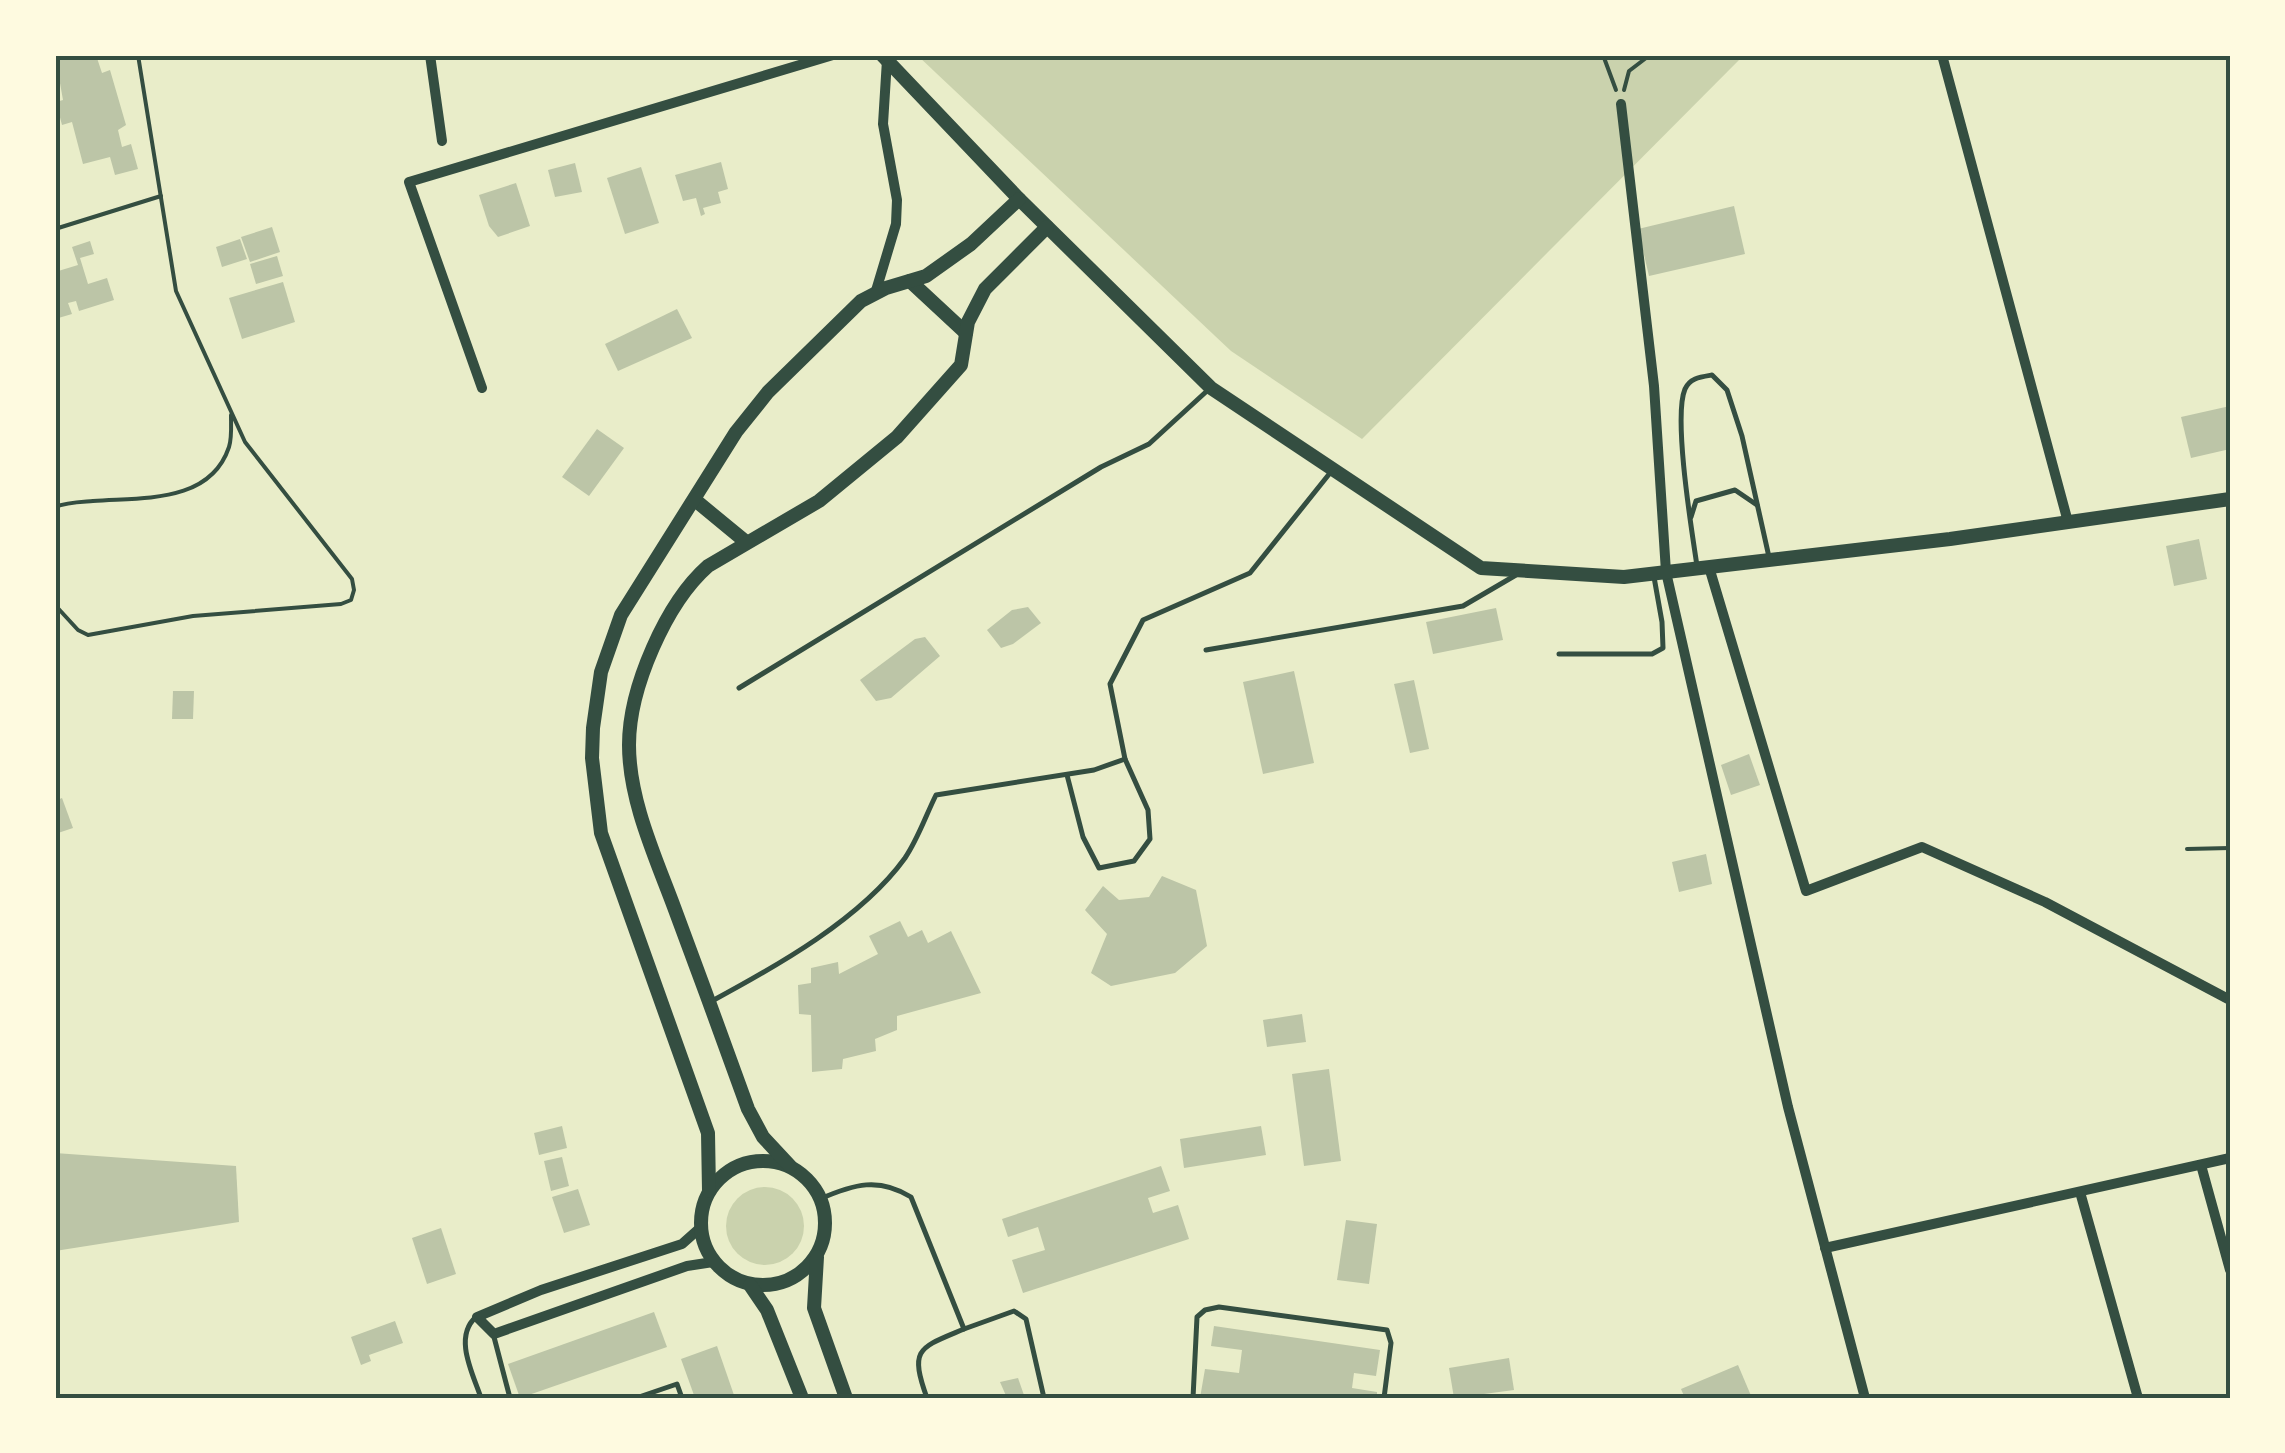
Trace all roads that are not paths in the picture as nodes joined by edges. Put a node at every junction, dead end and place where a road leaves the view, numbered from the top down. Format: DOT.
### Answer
graph roads {
  1 [pos="430,55"];
  2 [pos="833,55"];
  3 [pos="1942,55"];
  4 [pos="885,58"];
  5 [pos="1621,104"];
  6 [pos="442,140"];
  7 [pos="1019,199"];
  8 [pos="1047,227"];
  9 [pos="910,281"];
  10 [pos="875,294"];
  11 [pos="966,333"];
  12 [pos="482,388"];
  13 [pos="1210,388"];
  14 [pos="1332,471"];
  15 [pos="2230,499"];
  16 [pos="695,500"];
  17 [pos="1759,507"];
  18 [pos="1690,520"];
  19 [pos="2068,522"];
  20 [pos="746,542"];
  21 [pos="1770,560"];
  22 [pos="1703,568"];
  23 [pos="1522,570"];
  24 [pos="1660,573"];
  25 [pos="1206,650"];
  26 [pos="1559,654"];
  27 [pos="738,688"];
  28 [pos="1125,759"];
  29 [pos="1066,775"];
  30 [pos="2230,1000"];
  31 [pos="709,1002"];
  32 [pos="2230,1158"];
  33 [pos="2201,1165"];
  34 [pos="790,1166"];
  35 [pos="709,1191"];
  36 [pos="2080,1192"];
  37 [pos="820,1198"];
  38 [pos="700,1228"];
  39 [pos="1825,1248"];
  40 [pos="816,1257"];
  41 [pos="713,1262"];
  42 [pos="2230,1270"];
  43 [pos="750,1285"];
  44 [pos="476,1317"];
  45 [pos="964,1328"];
  46 [pos="494,1334"];
  47 [pos="481,1398"];
  48 [pos="510,1398"];
  49 [pos="636,1398"];
  50 [pos="682,1398"];
  51 [pos="802,1398"];
  52 [pos="846,1398"];
  53 [pos="926,1398"];
  54 [pos="1044,1398"];
  55 [pos="1193,1398"];
  56 [pos="1384,1398"];
  57 [pos="1865,1398"];
  58 [pos="2138,1398"];
  1 -- 6 [label="street"];
  2 -- 12 [label="street"];
  3 -- 19 [label="street"];
  4 -- 7 [label="street"];
  4 -- 10 [label="street"];
  5 -- 24 [label="street"];
  7 -- 8 [label="street"];
  7 -- 9 [label="street"];
  8 -- 11 [label="street"];
  8 -- 13 [label="street"];
  9 -- 10 [label="street"];
  9 -- 11 [label="street"];
  10 -- 16 [label="street"];
  11 -- 20 [label="street"];
  13 -- 14 [label="street"];
  13 -- 27 [label="lane"];
  14 -- 23 [label="street"];
  14 -- 28 [label="lane"];
  15 -- 19 [label="street"];
  16 -- 20 [label="street"];
  16 -- 35 [label="street"];
  17 -- 18 [label="lane"];
  17 -- 18 [label="lane"];
  17 -- 21 [label="lane"];
  18 -- 22 [label="lane"];
  19 -- 21 [label="street"];
  20 -- 31 [label="street"];
  21 -- 22 [label="street"];
  22 -- 24 [label="street"];
  22 -- 30 [label="street"];
  23 -- 24 [label="street"];
  23 -- 25 [label="lane"];
  24 -- 26 [label="lane"];
  24 -- 39 [label="street"];
  28 -- 29 [label="lane"];
  28 -- 29 [label="lane"];
  29 -- 31 [label="lane"];
  31 -- 34 [label="street"];
  32 -- 33 [label="street"];
  33 -- 36 [label="street"];
  33 -- 42 [label="street"];
  34 -- 35 [label="street"];
  34 -- 37 [label="street"];
  35 -- 38 [label="street"];
  36 -- 39 [label="street"];
  36 -- 58 [label="street"];
  37 -- 40 [label="street"];
  37 -- 45 [label="lane"];
  38 -- 41 [label="street"];
  38 -- 44 [label="street"];
  39 -- 57 [label="street"];
  40 -- 43 [label="street"];
  40 -- 52 [label="street"];
  41 -- 43 [label="street"];
  41 -- 46 [label="street"];
  43 -- 51 [label="street"];
  44 -- 46 [label="street"];
  44 -- 47 [label="lane"];
  45 -- 53 [label="lane"];
  45 -- 54 [label="lane"];
  46 -- 48 [label="lane"];
  49 -- 50 [label="lane"];
  55 -- 56 [label="lane"];
}
